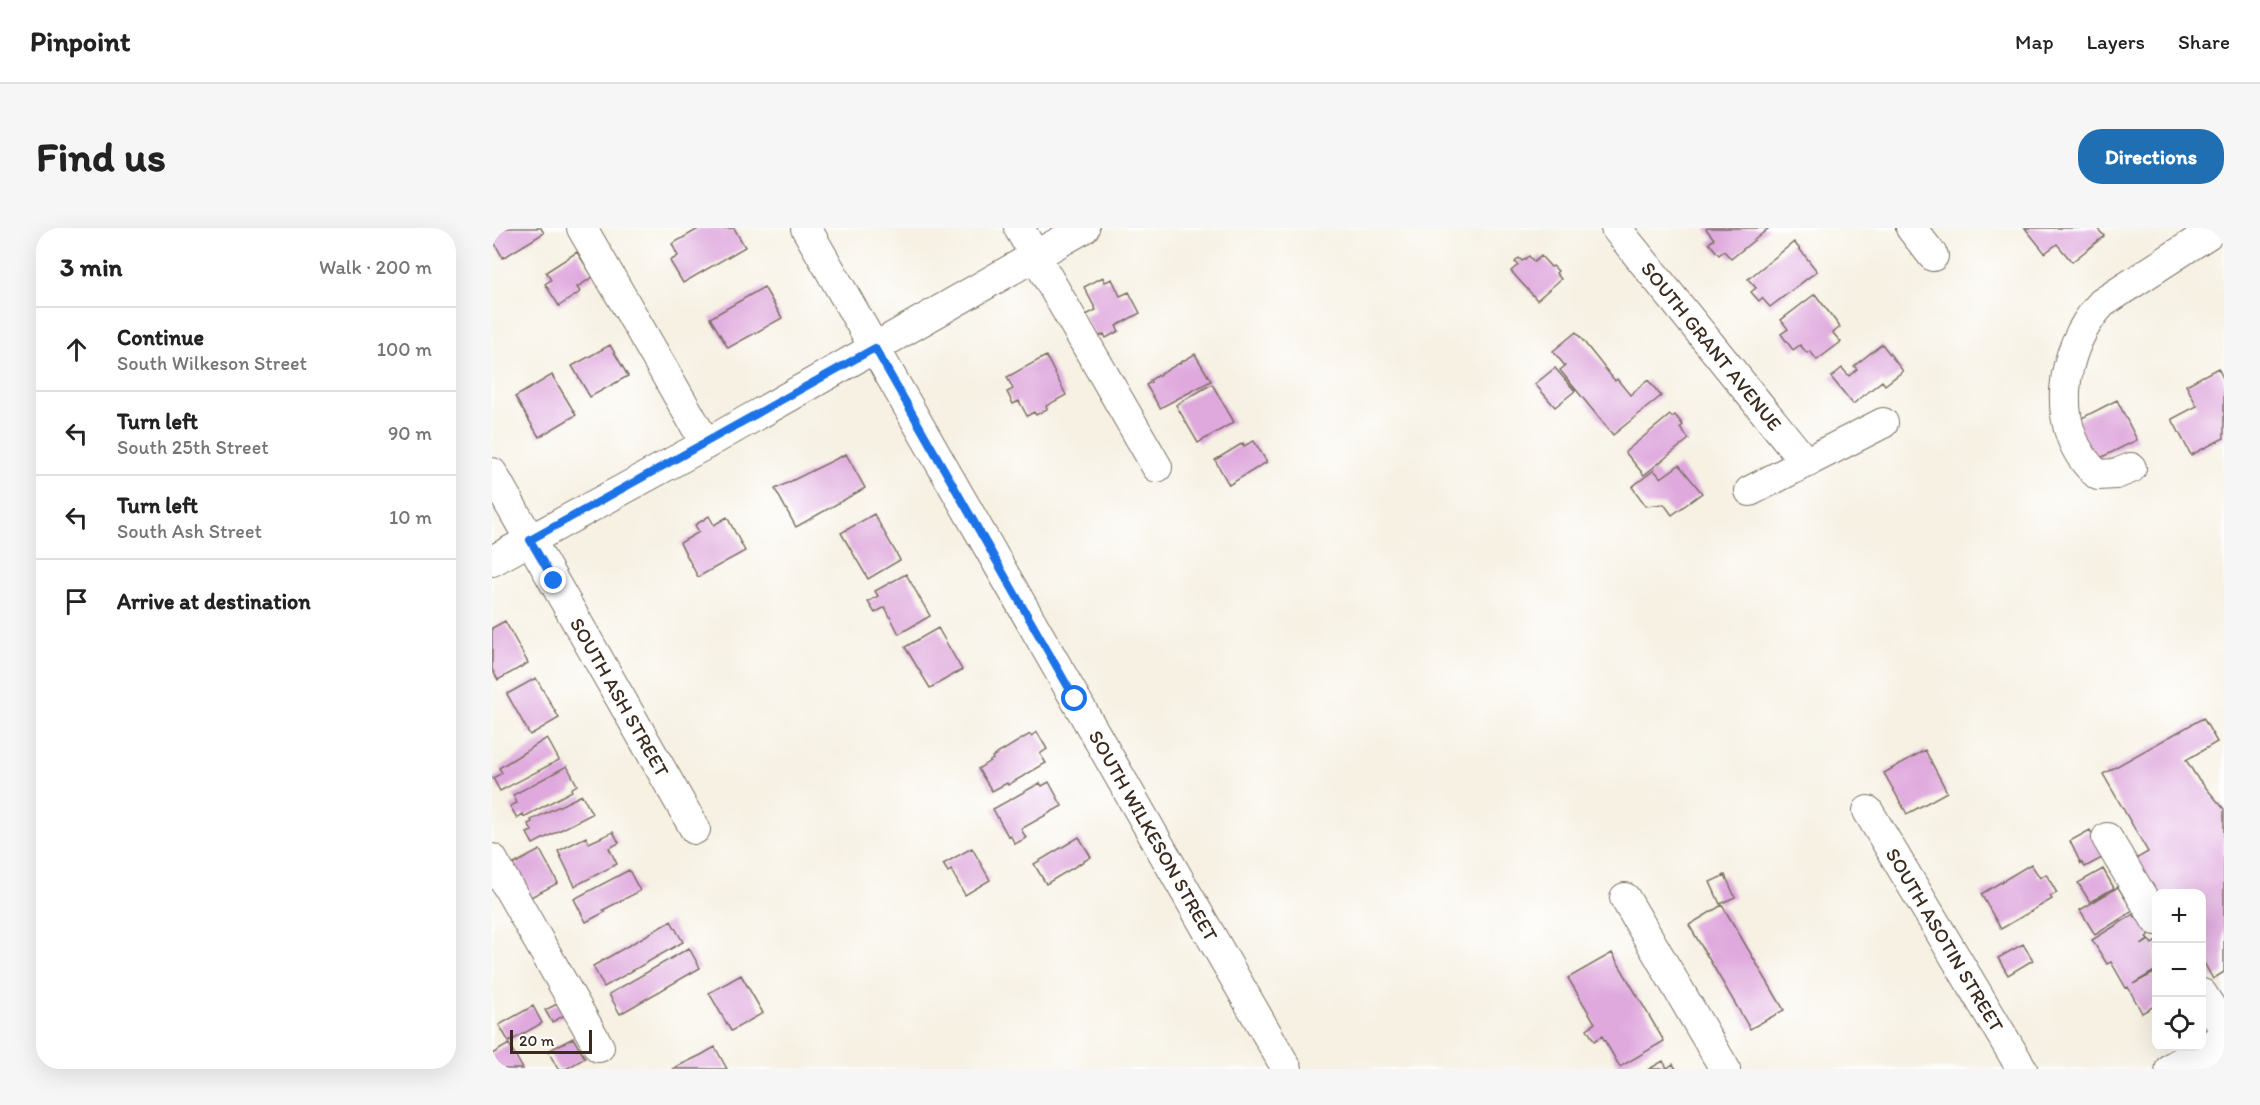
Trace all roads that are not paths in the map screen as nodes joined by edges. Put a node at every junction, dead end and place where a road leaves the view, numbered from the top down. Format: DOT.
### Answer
graph roads {
  1 [pos="582,228"];
  2 [pos="806,228"];
  3 [pos="1019,228"];
  4 [pos="1084,228"];
  5 [pos="1616,228"];
  6 [pos="1911,228"];
  7 [pos="2205,231"];
  8 [pos="1933,255"];
  9 [pos="1036,257"];
  10 [pos="875,348"];
  11 [pos="1883,423"];
  12 [pos="706,444"];
  13 [pos="1806,463"];
  14 [pos="1157,467"];
  15 [pos="2131,468"];
  16 [pos="492,473"];
  17 [pos="1750,491"];
  18 [pos="530,540"];
  19 [pos="492,561"];
  20 [pos="1868,811"];
  21 [pos="695,829"];
  22 [pos="2107,838"];
  23 [pos="492,859"];
  24 [pos="1625,898"];
  25 [pos="2152,912"];
  26 [pos="2204,997"];
  27 [pos="2224,1028"];
  28 [pos="2224,1039"];
  29 [pos="599,1047"];
  30 [pos="1287,1069"];
  31 [pos="1725,1069"];
  32 [pos="2022,1069"];
  33 [pos="2172,1069"];
  1 -- 12 [label="street"];
  2 -- 10 [label="street, SOUTH WILKESON STREET"];
  3 -- 9 [label="street"];
  4 -- 9 [label="street"];
  5 -- 13 [label="street, SOUTH GRANT AVENUE"];
  6 -- 8 [label="street"];
  7 -- 15 [label="street"];
  9 -- 10 [label="street"];
  9 -- 14 [label="street"];
  10 -- 12 [label="street"];
  10 -- 30 [label="street, SOUTH WILKESON STREET"];
  11 -- 13 [label="street"];
  12 -- 18 [label="street"];
  13 -- 17 [label="street"];
  16 -- 18 [label="street, SOUTH ASH STREET"];
  18 -- 19 [label="street"];
  18 -- 21 [label="street, SOUTH ASH STREET"];
  20 -- 32 [label="street, SOUTH ASOTIN STREET"];
  22 -- 25 [label="street"];
  23 -- 29 [label="street"];
  24 -- 31 [label="street"];
  26 -- 27 [label="street"];
  28 -- 33 [label="main road"];
}
